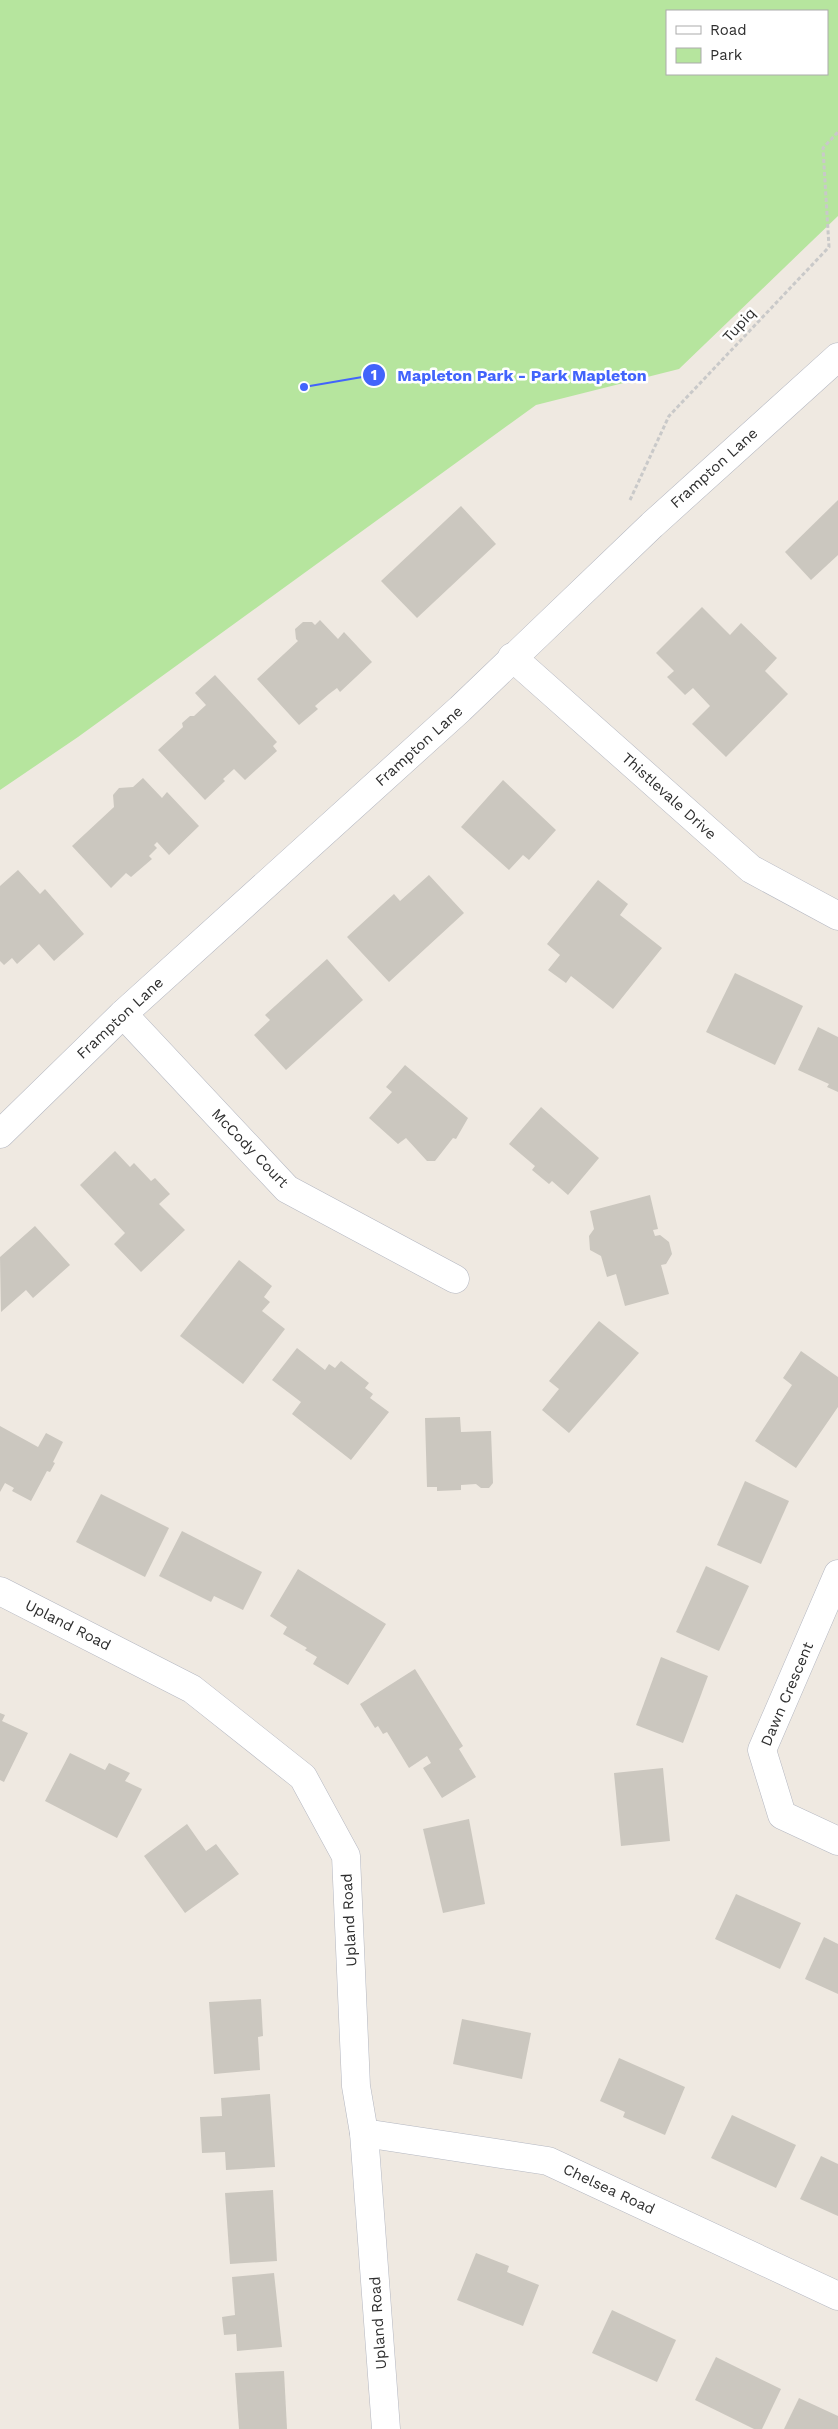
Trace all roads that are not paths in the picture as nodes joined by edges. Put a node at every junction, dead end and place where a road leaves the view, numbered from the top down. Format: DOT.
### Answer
graph roads {
  1 [pos="838,357"];
  2 [pos="512,657"];
  3 [pos="838,916"];
  4 [pos="123,1014"];
  5 [pos="0,1134"];
  6 [pos="455,1279"];
  7 [pos="838,1574"];
  8 [pos="0,1591"];
  9 [pos="838,1841"];
  10 [pos="364,2133"];
  11 [pos="838,2296"];
  12 [pos="386,2429"];
  1 -- 2 [label="street, Frampton Lane"];
  2 -- 3 [label="street, Thistlevale Drive"];
  2 -- 4 [label="street, Frampton Lane"];
  4 -- 5 [label="street, Frampton Lane"];
  4 -- 6 [label="street, McCody Court"];
  7 -- 9 [label="street, Dawn Crescent"];
  8 -- 10 [label="street, Upland Road"];
  10 -- 11 [label="street, Chelsea Road"];
  10 -- 12 [label="street, Upland Road"];
}
